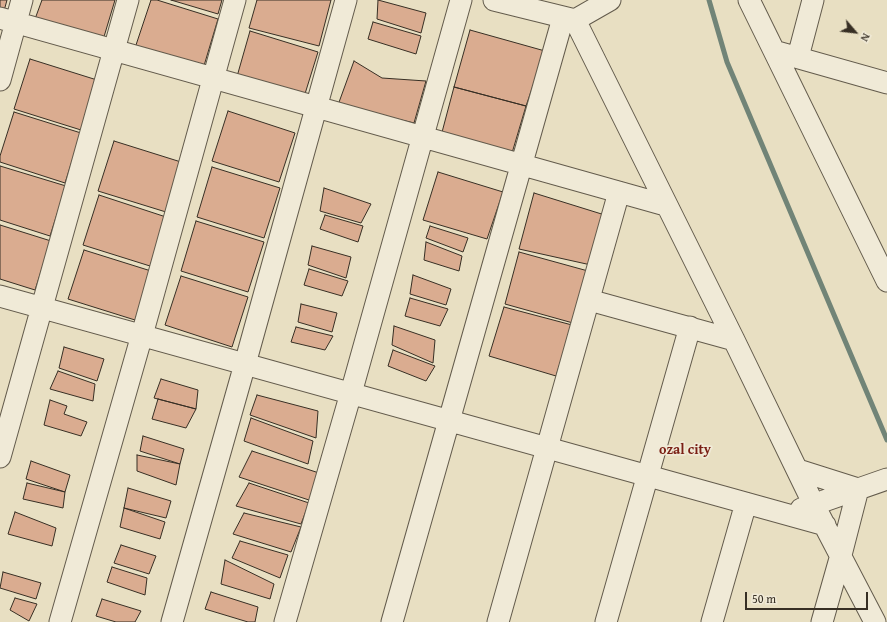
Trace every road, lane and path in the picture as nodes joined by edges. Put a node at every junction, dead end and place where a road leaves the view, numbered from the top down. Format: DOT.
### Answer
graph roads {
  1 [pos="22,0"];
  2 [pos="128,0"];
  3 [pos="235,0"];
  4 [pos="346,0"];
  5 [pos="461,0"];
  6 [pos="494,0"];
  7 [pos="610,0"];
  8 [pos="749,0"];
  9 [pos="813,0"];
  10 [pos="569,19"];
  11 [pos="8,20"];
  12 [pos="114,50"];
  13 [pos="774,51"];
  14 [pos="798,57"];
  15 [pos="214,78"];
  16 [pos="0,80"];
  17 [pos="887,83"];
  18 [pos="316,107"];
  19 [pos="423,137"];
  20 [pos="522,165"];
  21 [pos="619,192"];
  22 [pos="666,205"];
  23 [pos="886,277"];
  24 [pos="0,296"];
  25 [pos="589,300"];
  26 [pos="42,308"];
  27 [pos="690,328"];
  28 [pos="142,335"];
  29 [pos="734,340"];
  30 [pos="245,364"];
  31 [pos="351,393"];
  32 [pos="450,421"];
  33 [pos="548,448"];
  34 [pos="0,457"];
  35 [pos="798,470"];
  36 [pos="648,475"];
  37 [pos="887,479"];
  38 [pos="858,489"];
  39 [pos="746,503"];
  40 [pos="814,504"];
  41 [pos="785,514"];
  42 [pos="825,525"];
  43 [pos="841,556"];
  44 [pos="60,622"];
  45 [pos="172,622"];
  46 [pos="285,622"];
  47 [pos="392,622"];
  48 [pos="498,622"];
  49 [pos="606,622"];
  50 [pos="712,622"];
  51 [pos="822,622"];
  52 [pos="875,622"];
  1 -- 11 [label="street"];
  2 -- 12 [label="street"];
  3 -- 15 [label="street"];
  4 -- 18 [label="street"];
  5 -- 19 [label="street"];
  6 -- 10 [label="street"];
  7 -- 10 [label="street"];
  8 -- 13 [label="street"];
  9 -- 14 [label="street"];
  10 -- 20 [label="street"];
  10 -- 22 [label="street"];
  11 -- 12 [label="street"];
  11 -- 16 [label="street"];
  12 -- 15 [label="street"];
  12 -- 26 [label="street"];
  13 -- 14 [label="street"];
  13 -- 23 [label="street"];
  14 -- 17 [label="street"];
  15 -- 18 [label="street"];
  15 -- 28 [label="street"];
  18 -- 19 [label="street"];
  18 -- 30 [label="street"];
  19 -- 20 [label="street"];
  19 -- 31 [label="street"];
  20 -- 21 [label="street"];
  20 -- 32 [label="street"];
  21 -- 22 [label="street"];
  21 -- 25 [label="street"];
  22 -- 29 [label="street"];
  24 -- 26 [label="street"];
  25 -- 27 [label="street"];
  25 -- 33 [label="street"];
  26 -- 28 [label="street"];
  26 -- 34 [label="street"];
  27 -- 29 [label="street"];
  27 -- 36 [label="street"];
  28 -- 30 [label="street"];
  28 -- 44 [label="street"];
  29 -- 35 [label="street"];
  30 -- 31 [label="street"];
  30 -- 45 [label="street"];
  31 -- 32 [label="street"];
  31 -- 46 [label="street"];
  32 -- 33 [label="street"];
  32 -- 47 [label="street"];
  33 -- 36 [label="street"];
  33 -- 48 [label="street"];
  35 -- 38 [label="street"];
  35 -- 40 [label="street"];
  36 -- 39 [label="street"];
  36 -- 49 [label="street"];
  37 -- 38 [label="street"];
  38 -- 40 [label="street"];
  38 -- 43 [label="street"];
  39 -- 41 [label="street"];
  39 -- 50 [label="street"];
  40 -- 41 [label="street"];
  40 -- 42 [label="street"];
  41 -- 42 [label="street"];
  42 -- 43 [label="street"];
  43 -- 51 [label="street"];
  43 -- 52 [label="street"];
}
